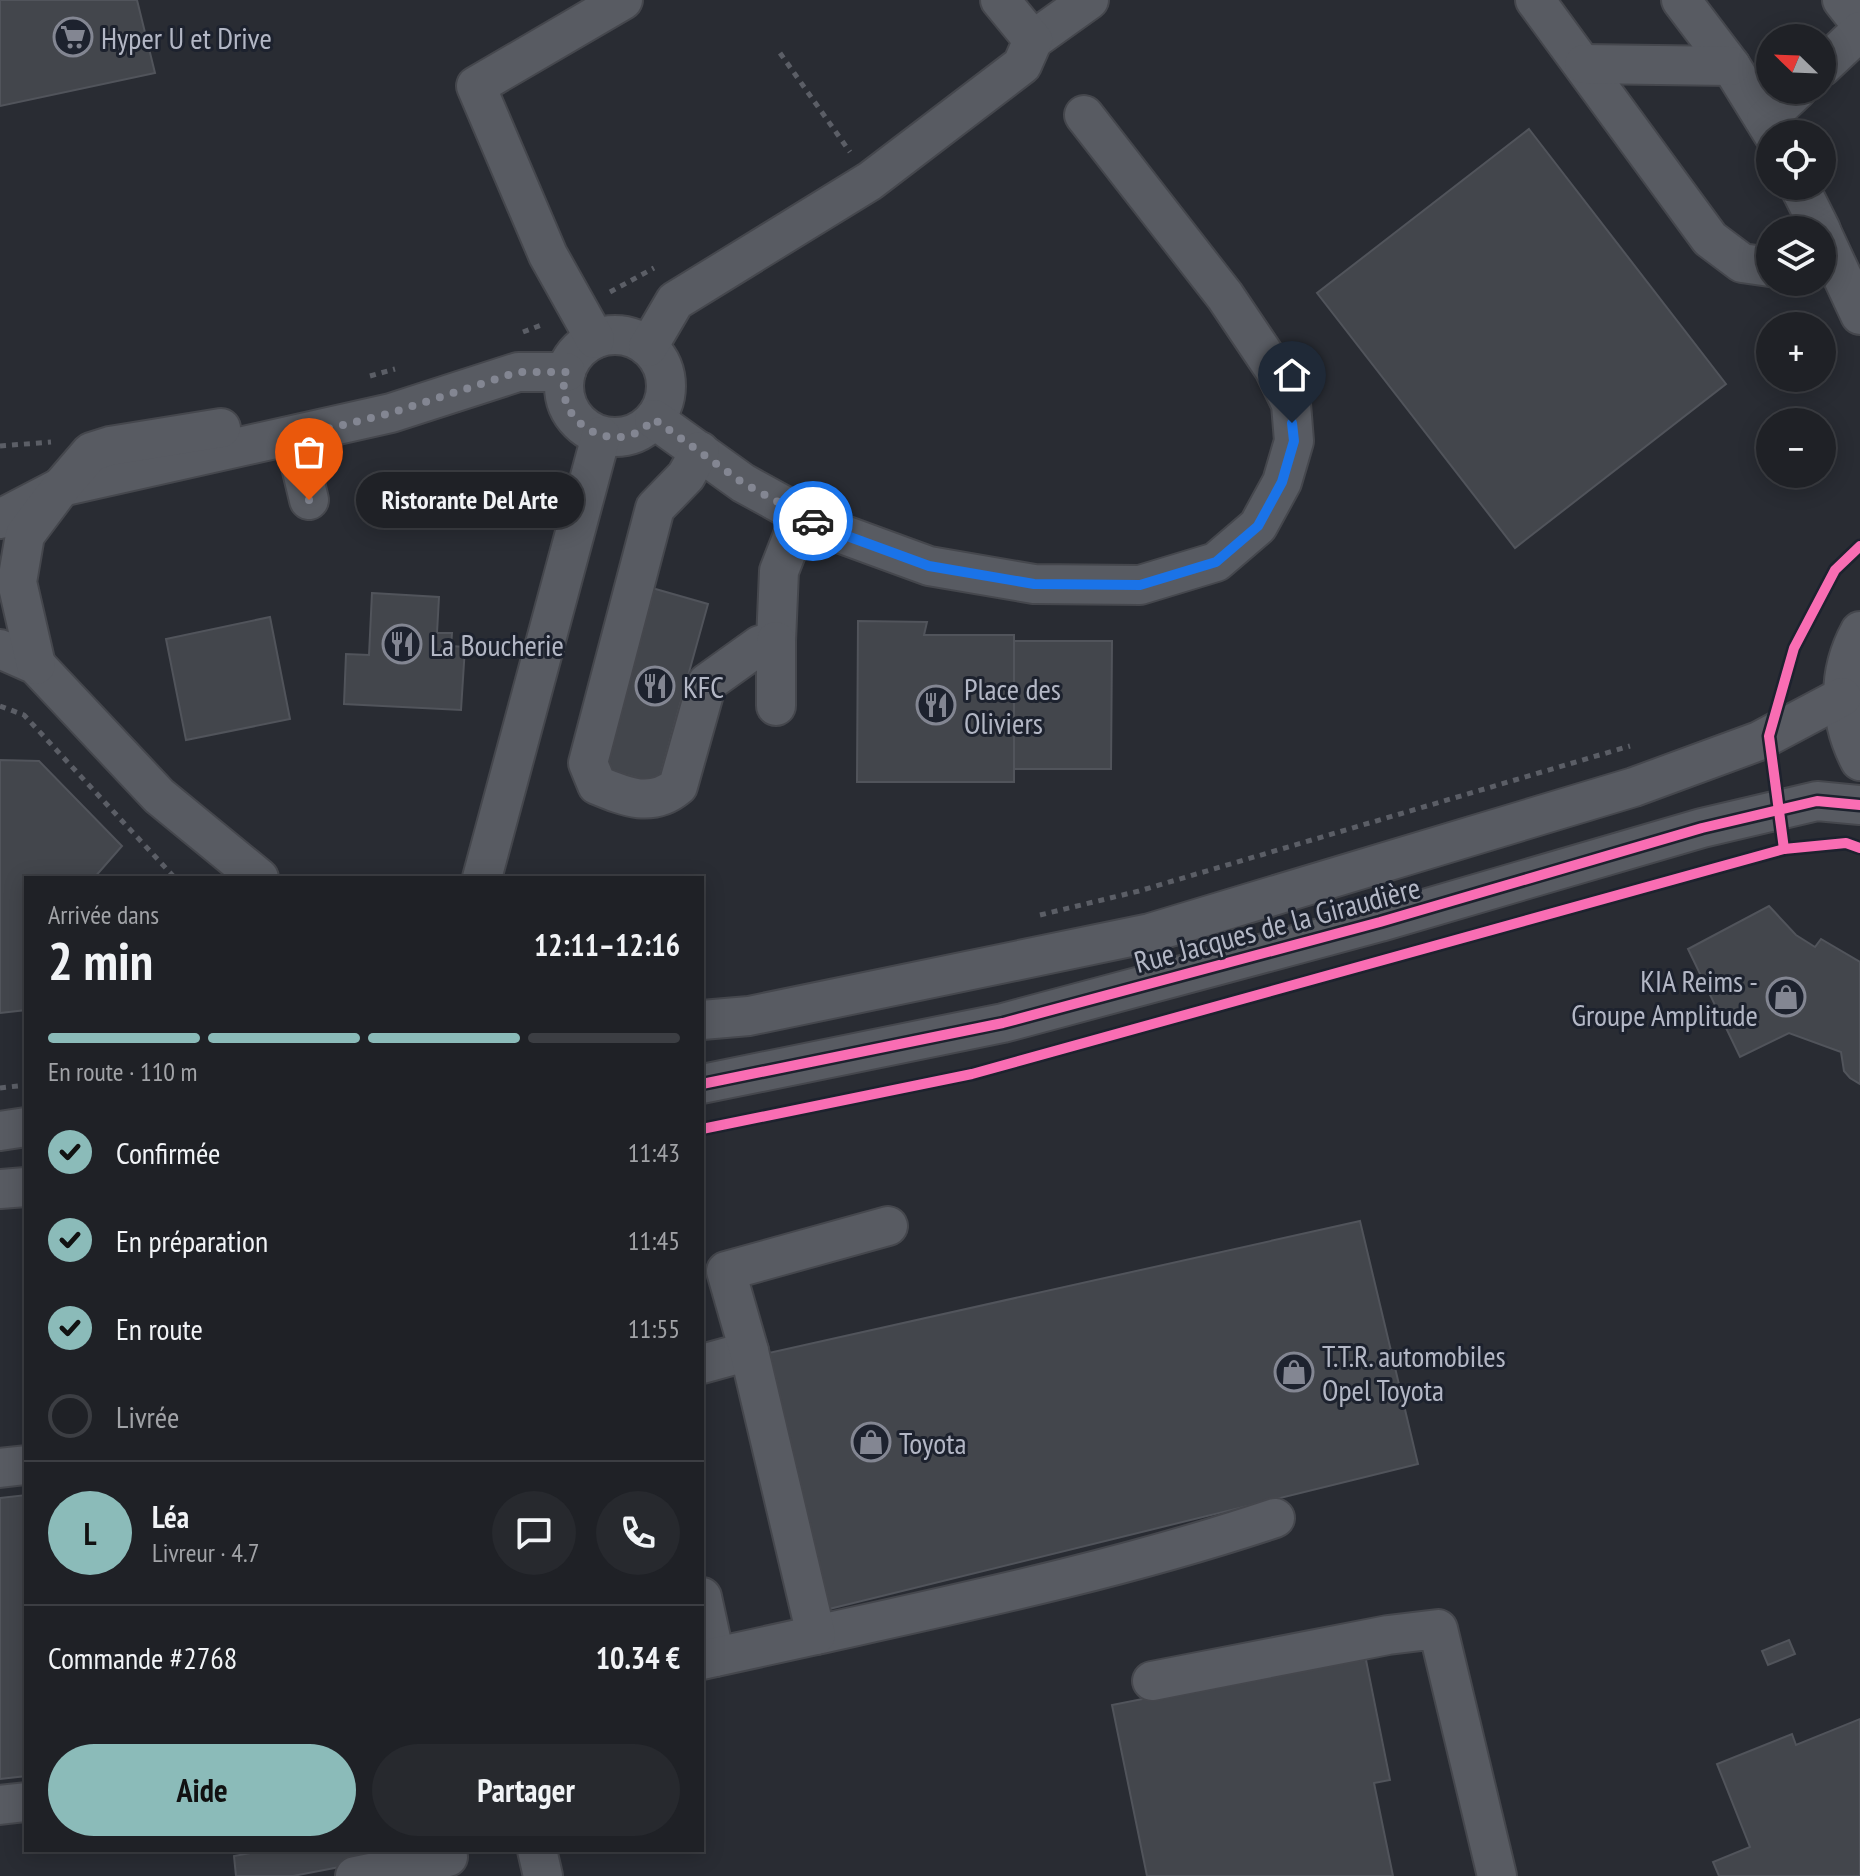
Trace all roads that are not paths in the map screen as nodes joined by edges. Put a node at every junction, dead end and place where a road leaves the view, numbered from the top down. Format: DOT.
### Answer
graph roads {
  1 [pos="623,0"];
  2 [pos="1000,0"];
  3 [pos="1089,0"];
  4 [pos="1535,0"];
  5 [pos="1681,0"];
  6 [pos="1842,0"];
  7 [pos="1860,23"];
  8 [pos="1860,31"];
  9 [pos="1033,40"];
  10 [pos="1836,54"];
  11 [pos="1584,64"];
  12 [pos="1731,66"];
  13 [pos="1786,104"];
  14 [pos="1084,115"];
  15 [pos="1765,120"];
  16 [pos="1774,120"];
  17 [pos="1756,265"];
  18 [pos="1836,280"];
  19 [pos="1860,315"];
  20 [pos="595,339"];
  21 [pos="648,347"];
  22 [pos="566,372"];
  23 [pos="391,413"];
  24 [pos="654,419"];
  25 [pos="601,436"];
  26 [pos="294,437"];
  27 [pos="700,451"];
  28 [pos="61,487"];
  29 [pos="309,500"];
  30 [pos="801,515"];
  31 [pos="0,519"];
  32 [pos="1860,631"];
  33 [pos="776,641"];
  34 [pos="0,649"];
  35 [pos="36,665"];
  36 [pos="1842,697"];
  37 [pos="776,706"];
  38 [pos="1860,761"];
  39 [pos="159,796"];
  40 [pos="1860,805"];
  41 [pos="216,876"];
  42 [pos="257,876"];
  43 [pos="483,876"];
  44 [pos="704,1020"];
  45 [pos="704,1084"];
  46 [pos="24,1127"];
  47 [pos="0,1131"];
  48 [pos="24,1187"];
  49 [pos="0,1189"];
  50 [pos="888,1226"];
  51 [pos="749,1351"];
  52 [pos="704,1363"];
  53 [pos="24,1465"];
  54 [pos="0,1468"];
  55 [pos="1275,1518"];
  56 [pos="704,1617"];
  57 [pos="816,1635"];
  58 [pos="708,1658"];
  59 [pos="1152,1681"];
  60 [pos="24,1802"];
  61 [pos="0,1805"];
  62 [pos="537,1852"];
  63 [pos="448,1857"];
  64 [pos="355,1876"];
  65 [pos="543,1876"];
  66 [pos="1497,1876"];
  1 -- 20 [label="street"];
  2 -- 9 [label="street"];
  3 -- 9 [label="street"];
  4 -- 11 [label="street"];
  5 -- 12 [label="street"];
  6 -- 7 [label="street"];
  8 -- 10 [label="street"];
  9 -- 21 [label="street"];
  11 -- 12 [label="street"];
  11 -- 17 [label="street"];
  12 -- 15 [label="street"];
  13 -- 16 [label="street"];
  14 -- 30 [label="street"];
  18 -- 19 [label="street"];
  20 -- 21 [label="street"];
  20 -- 22 [label="street"];
  21 -- 24 [label="street"];
  22 -- 23 [label="street"];
  22 -- 25 [label="street"];
  23 -- 26 [label="street"];
  23 -- 28 [label="street"];
  24 -- 25 [label="street"];
  24 -- 27 [label="street"];
  25 -- 43 [label="street"];
  26 -- 28 [label="street"];
  26 -- 29 [label="street"];
  27 -- 30 [label="street"];
  27 -- 33 [label="street"];
  28 -- 31 [label="street"];
  28 -- 35 [label="street"];
  30 -- 33 [label="street"];
  32 -- 36 [label="street"];
  33 -- 37 [label="street"];
  34 -- 35 [label="street"];
  35 -- 39 [label="street"];
  36 -- 38 [label="street"];
  36 -- 44 [label="street, Rue Jacques de la Giraudière"];
  39 -- 41 [label="street"];
  39 -- 42 [label="street"];
  40 -- 45 [label="street, Rue Jacques de la Giraudière"];
  46 -- 47 [label="street"];
  48 -- 49 [label="street"];
  50 -- 51 [label="street"];
  51 -- 52 [label="street"];
  51 -- 57 [label="street"];
  53 -- 54 [label="street"];
  55 -- 57 [label="street"];
  56 -- 58 [label="street"];
  57 -- 58 [label="street"];
  59 -- 66 [label="street"];
  60 -- 61 [label="street"];
  62 -- 65 [label="street"];
  63 -- 64 [label="street"];
}
